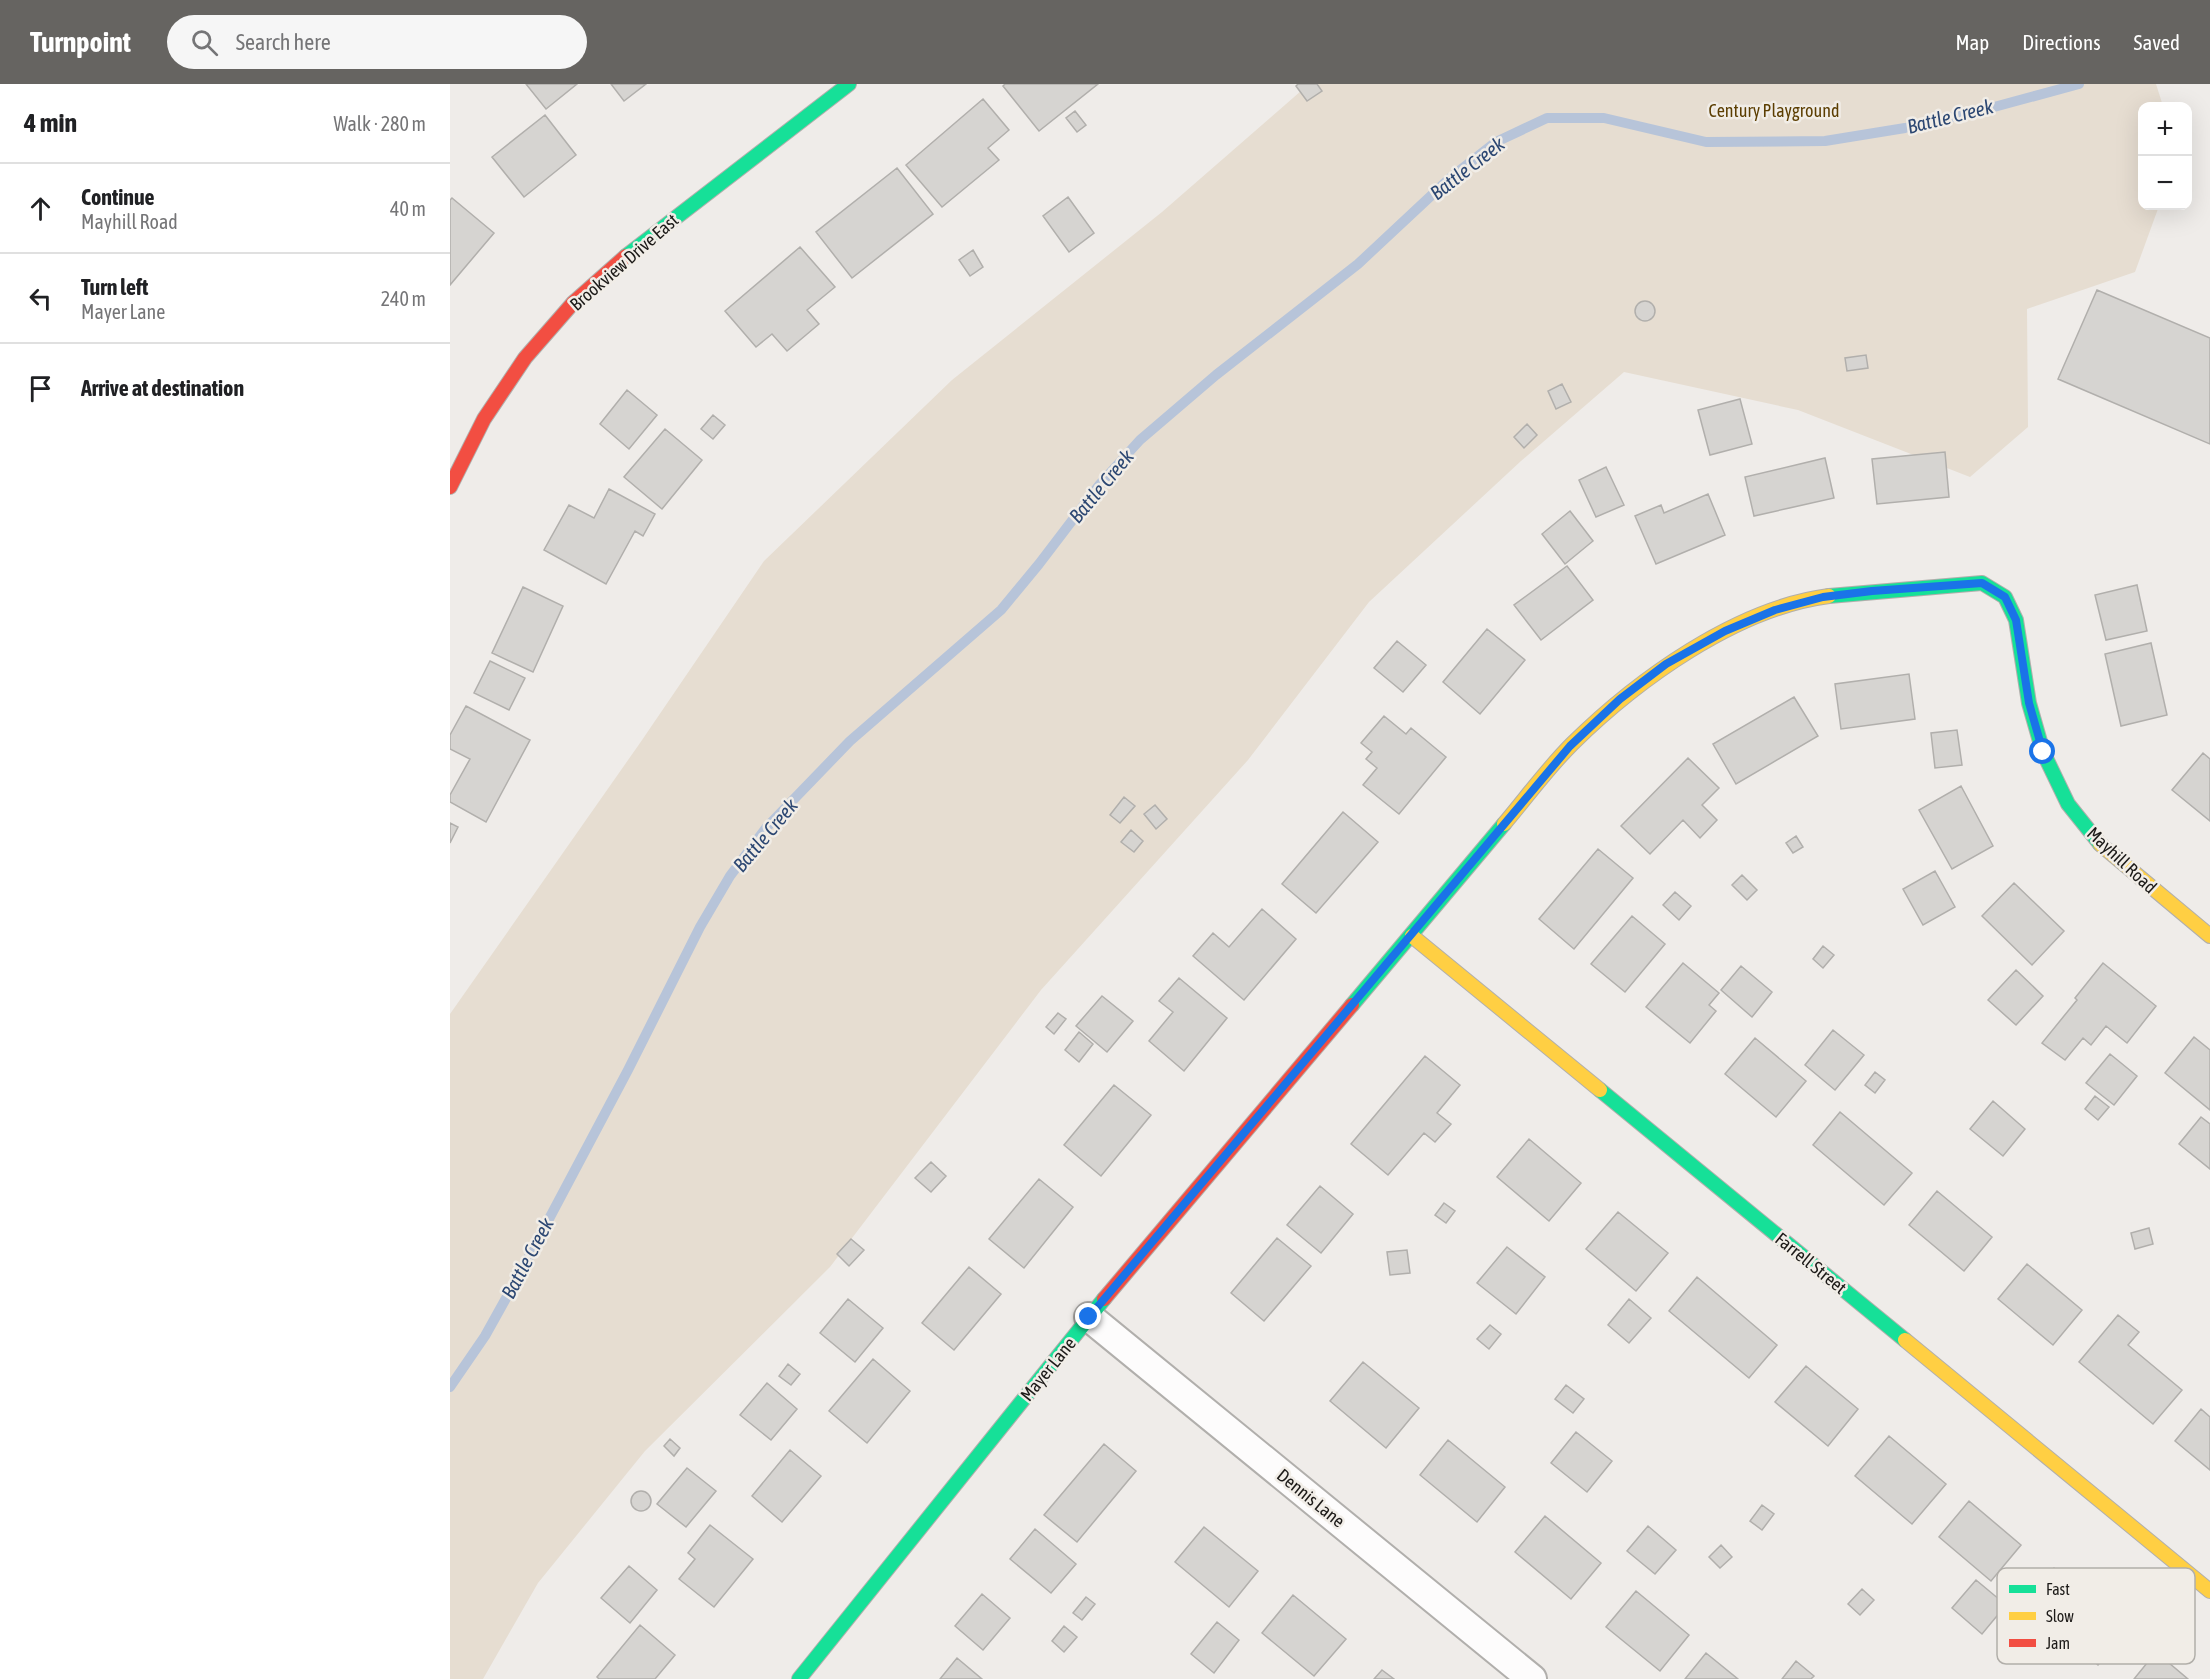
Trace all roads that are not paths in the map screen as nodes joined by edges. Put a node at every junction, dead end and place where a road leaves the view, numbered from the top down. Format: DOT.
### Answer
graph roads {
  1 [pos="849,84"];
  2 [pos="450,487"];
  3 [pos="2005,597"];
  4 [pos="1412,936"];
  5 [pos="2210,936"];
  6 [pos="1089,1317"];
  7 [pos="2182,1568"];
  8 [pos="2195,1579"];
  9 [pos="2210,1591"];
  10 [pos="800,1679"];
  11 [pos="1532,1679"];
  1 -- 2 [label="street, Brookview Drive East"];
  3 -- 4 [label="street, Mayer Lane"];
  3 -- 5 [label="street, Mayhill Road"];
  4 -- 6 [label="street, Mayer Lane"];
  4 -- 7 [label="street, Farrell Street"];
  6 -- 10 [label="street, Mayer Lane"];
  6 -- 11 [label="street, Dennis Lane"];
  8 -- 9 [label="street, Farrell Street"];
}
